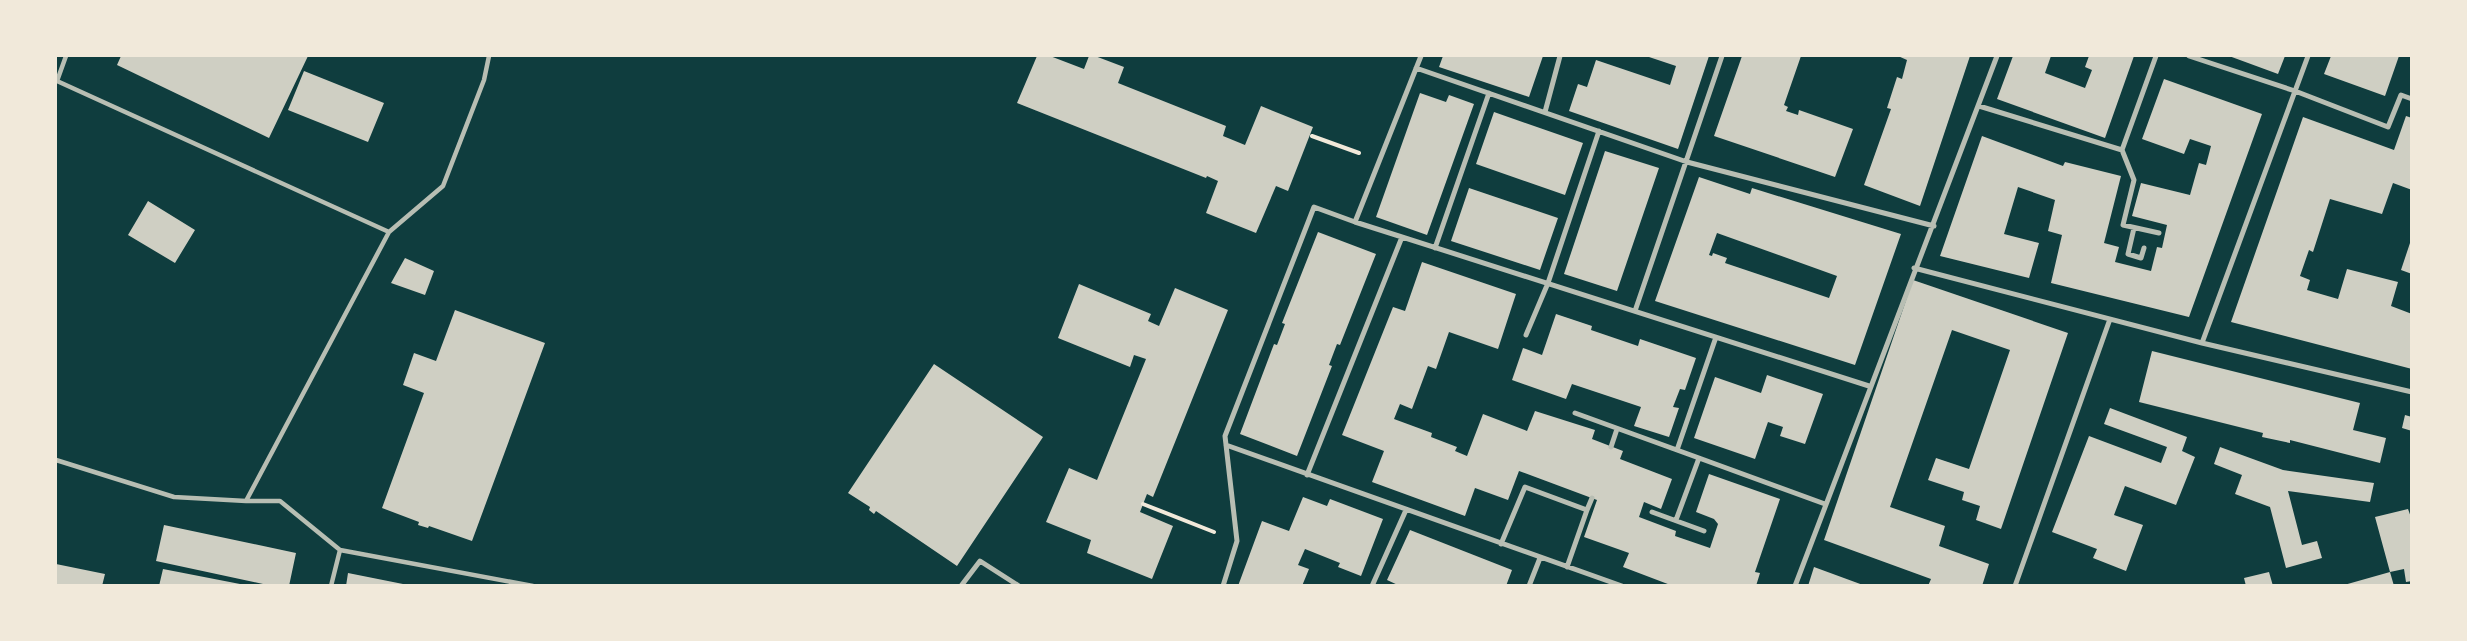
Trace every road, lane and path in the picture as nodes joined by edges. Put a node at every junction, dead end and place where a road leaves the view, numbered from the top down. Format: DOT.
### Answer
graph roads {
  1 [pos="66,56"];
  2 [pos="489,56"];
  3 [pos="1420,56"];
  4 [pos="1560,56"];
  5 [pos="1722,56"];
  6 [pos="1997,56"];
  7 [pos="2156,56"];
  8 [pos="2190,56"];
  9 [pos="2308,56"];
  10 [pos="1416,68"];
  11 [pos="56,83"];
  12 [pos="2295,91"];
  13 [pos="1489,93"];
  14 [pos="2412,99"];
  15 [pos="1979,106"];
  16 [pos="1545,112"];
  17 [pos="1599,131"];
  18 [pos="1312,136"];
  19 [pos="2122,150"];
  20 [pos="1379,160"];
  21 [pos="1687,162"];
  22 [pos="1355,222"];
  23 [pos="1934,226"];
  24 [pos="2134,228"];
  25 [pos="389,232"];
  26 [pos="2159,233"];
  27 [pos="1402,237"];
  28 [pos="1435,248"];
  29 [pos="2144,248"];
  30 [pos="1914,268"];
  31 [pos="1548,283"];
  32 [pos="1635,311"];
  33 [pos="2110,319"];
  34 [pos="1526,335"];
  35 [pos="1716,337"];
  36 [pos="2202,343"];
  37 [pos="1869,386"];
  38 [pos="2412,392"];
  39 [pos="1575,413"];
  40 [pos="1617,429"];
  41 [pos="1226,446"];
  42 [pos="1611,447"];
  43 [pos="1677,450"];
  44 [pos="1699,458"];
  45 [pos="56,460"];
  46 [pos="1307,474"];
  47 [pos="1592,498"];
  48 [pos="246,501"];
  49 [pos="1143,504"];
  50 [pos="1825,504"];
  51 [pos="1406,510"];
  52 [pos="1587,510"];
  53 [pos="1652,512"];
  54 [pos="1676,520"];
  55 [pos="1704,531"];
  56 [pos="1237,541"];
  57 [pos="1501,544"];
  58 [pos="340,550"];
  59 [pos="1540,558"];
  60 [pos="1568,567"];
  61 [pos="331,585"];
  62 [pos="533,585"];
  63 [pos="961,585"];
  64 [pos="1019,585"];
  65 [pos="1223,585"];
  66 [pos="1372,585"];
  67 [pos="1529,585"];
  68 [pos="1622,585"];
  69 [pos="1795,585"];
  70 [pos="2015,585"];
  1 -- 11 [label="lane"];
  2 -- 25 [label="lane"];
  3 -- 10 [label="street"];
  4 -- 16 [label="street"];
  5 -- 21 [label="street"];
  6 -- 15 [label="street"];
  7 -- 19 [label="street"];
  8 -- 12 [label="street"];
  9 -- 12 [label="street"];
  10 -- 13 [label="street"];
  10 -- 20 [label="street"];
  11 -- 25 [label="lane"];
  12 -- 14 [label="street"];
  12 -- 36 [label="street"];
  13 -- 16 [label="street"];
  13 -- 28 [label="street"];
  15 -- 19 [label="street"];
  15 -- 23 [label="street"];
  16 -- 17 [label="street"];
  17 -- 21 [label="street"];
  17 -- 31 [label="street"];
  18 -- 20 [label="path"];
  19 -- 24 [label="street"];
  20 -- 22 [label="street"];
  21 -- 23 [label="street"];
  21 -- 32 [label="street"];
  22 -- 27 [label="street"];
  22 -- 41 [label="street"];
  23 -- 30 [label="street"];
  24 -- 26 [label="street"];
  24 -- 29 [label="street"];
  25 -- 48 [label="lane"];
  27 -- 28 [label="street"];
  27 -- 46 [label="street"];
  28 -- 31 [label="street"];
  30 -- 33 [label="street"];
  30 -- 37 [label="street"];
  31 -- 32 [label="street"];
  31 -- 34 [label="street"];
  32 -- 35 [label="street"];
  33 -- 36 [label="street"];
  33 -- 70 [label="street"];
  35 -- 37 [label="street"];
  35 -- 43 [label="street"];
  36 -- 38 [label="street"];
  37 -- 50 [label="street"];
  39 -- 40 [label="street"];
  40 -- 42 [label="street"];
  40 -- 43 [label="street"];
  41 -- 46 [label="street"];
  41 -- 56 [label="street"];
  43 -- 44 [label="street"];
  44 -- 50 [label="street"];
  44 -- 54 [label="street"];
  45 -- 48 [label="lane"];
  46 -- 51 [label="street"];
  47 -- 52 [label="street"];
  48 -- 58 [label="lane"];
  49 -- 56 [label="path"];
  50 -- 69 [label="street"];
  51 -- 57 [label="street"];
  51 -- 66 [label="street"];
  52 -- 57 [label="street"];
  52 -- 60 [label="street"];
  53 -- 54 [label="street"];
  54 -- 55 [label="street"];
  56 -- 65 [label="street"];
  57 -- 59 [label="street"];
  58 -- 61 [label="lane"];
  58 -- 62 [label="lane"];
  59 -- 60 [label="street"];
  59 -- 67 [label="street"];
  60 -- 68 [label="street"];
  63 -- 64 [label="street"];
}
